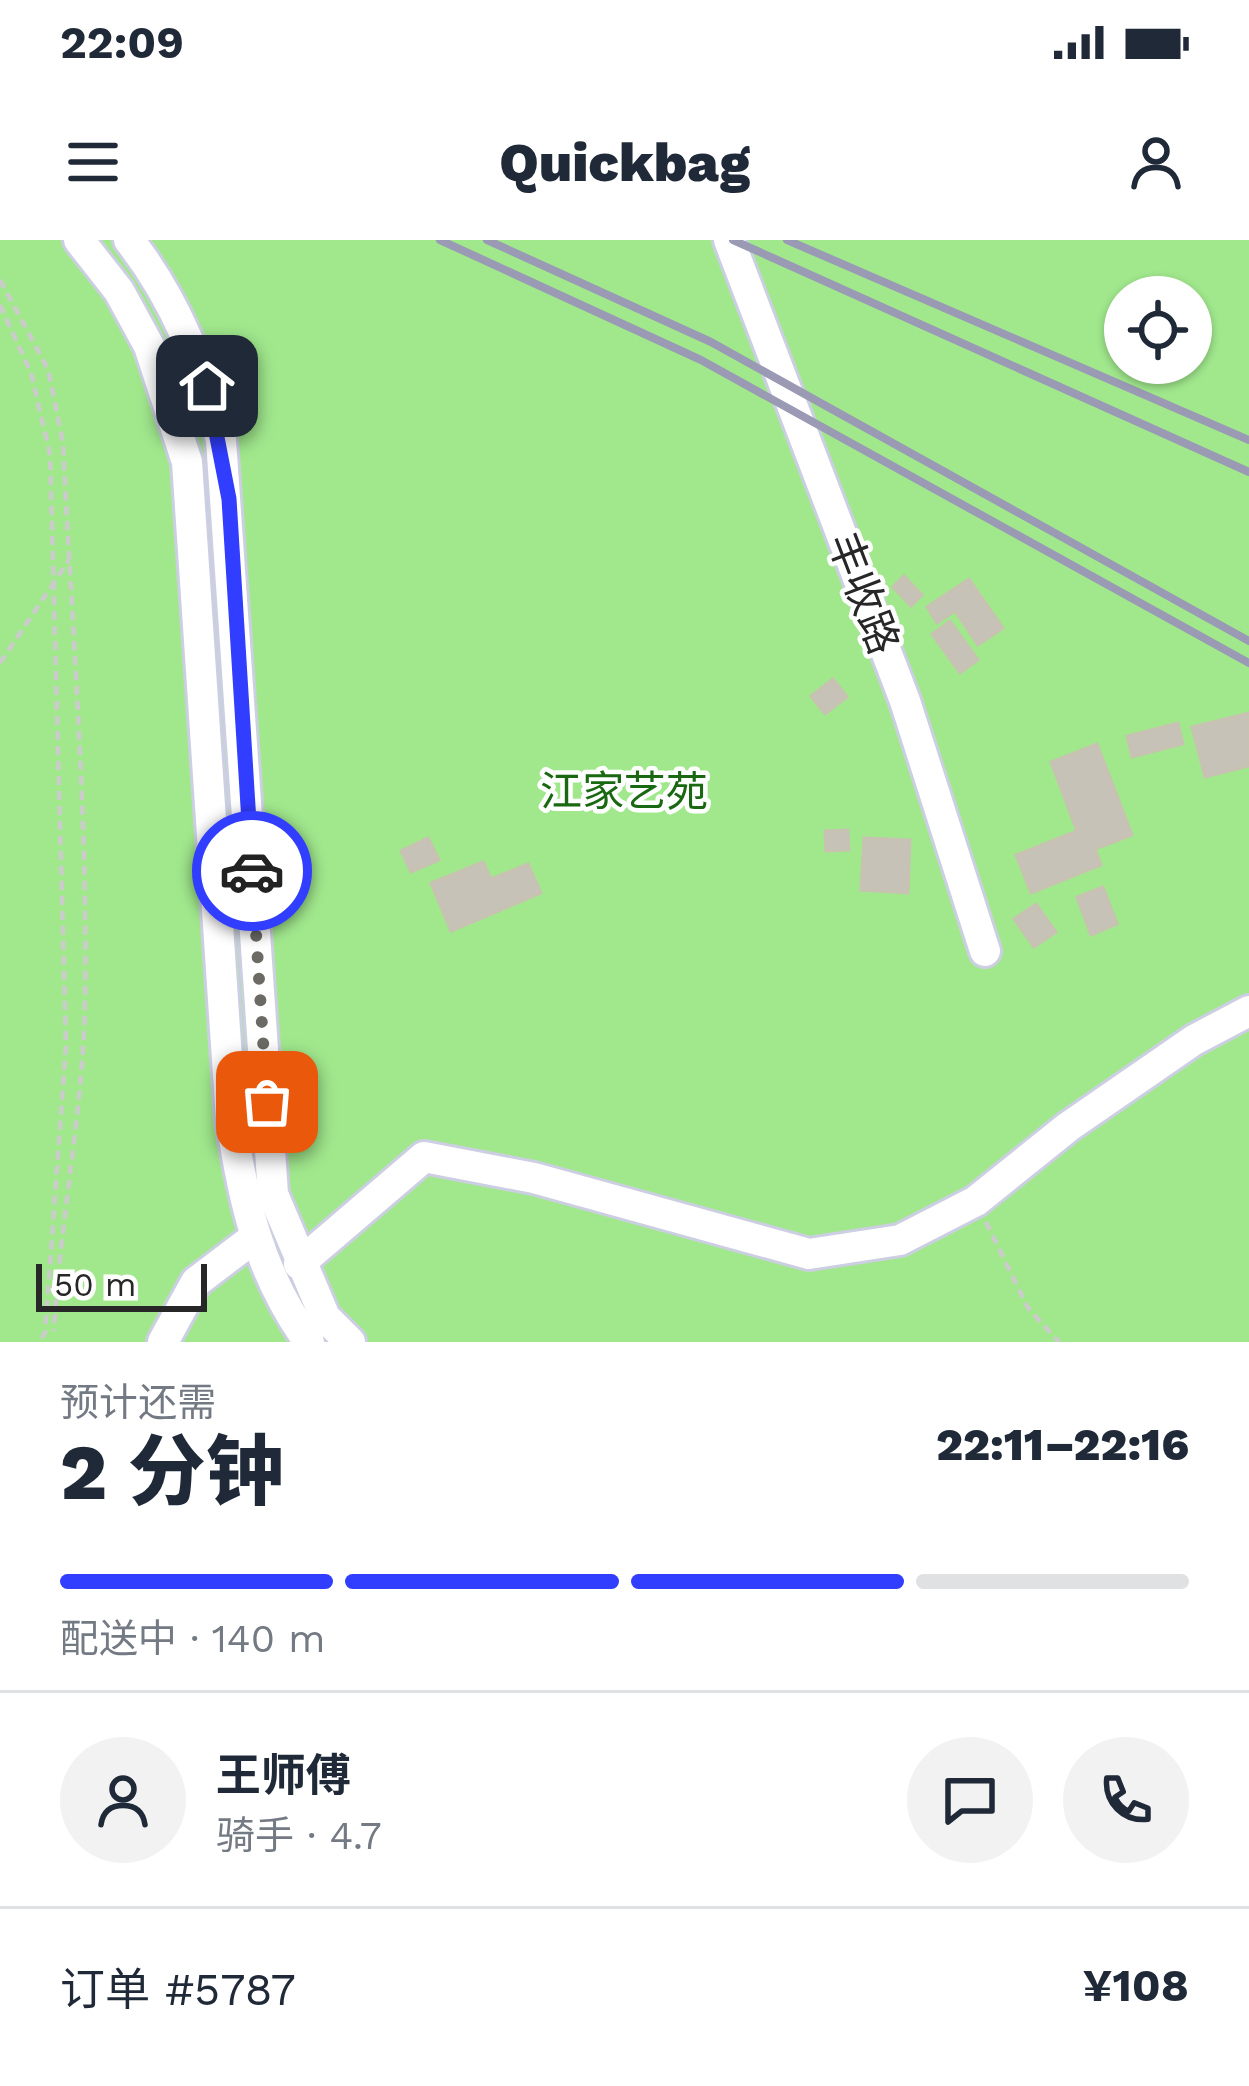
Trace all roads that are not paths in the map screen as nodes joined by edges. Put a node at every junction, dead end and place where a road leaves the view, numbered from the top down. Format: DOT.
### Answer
graph roads {
  1 [pos="79,240"];
  2 [pos="129,240"];
  3 [pos="729,240"];
  4 [pos="241,689"];
  5 [pos="206,692"];
  6 [pos="985,950"];
  7 [pos="1249,1011"];
  8 [pos="254,1238"];
  9 [pos="289,1267"];
  10 [pos="168,1340"];
  11 [pos="309,1342"];
  12 [pos="350,1342"];
  1 -- 5 [label="street"];
  2 -- 4 [label="street"];
  3 -- 6 [label="street, 丰收路"];
  4 -- 5 [label="street"];
  4 -- 9 [label="street"];
  5 -- 8 [label="street"];
  7 -- 9 [label="street"];
  8 -- 9 [label="street"];
  8 -- 10 [label="street"];
  9 -- 11 [label="street"];
  9 -- 12 [label="street"];
}
